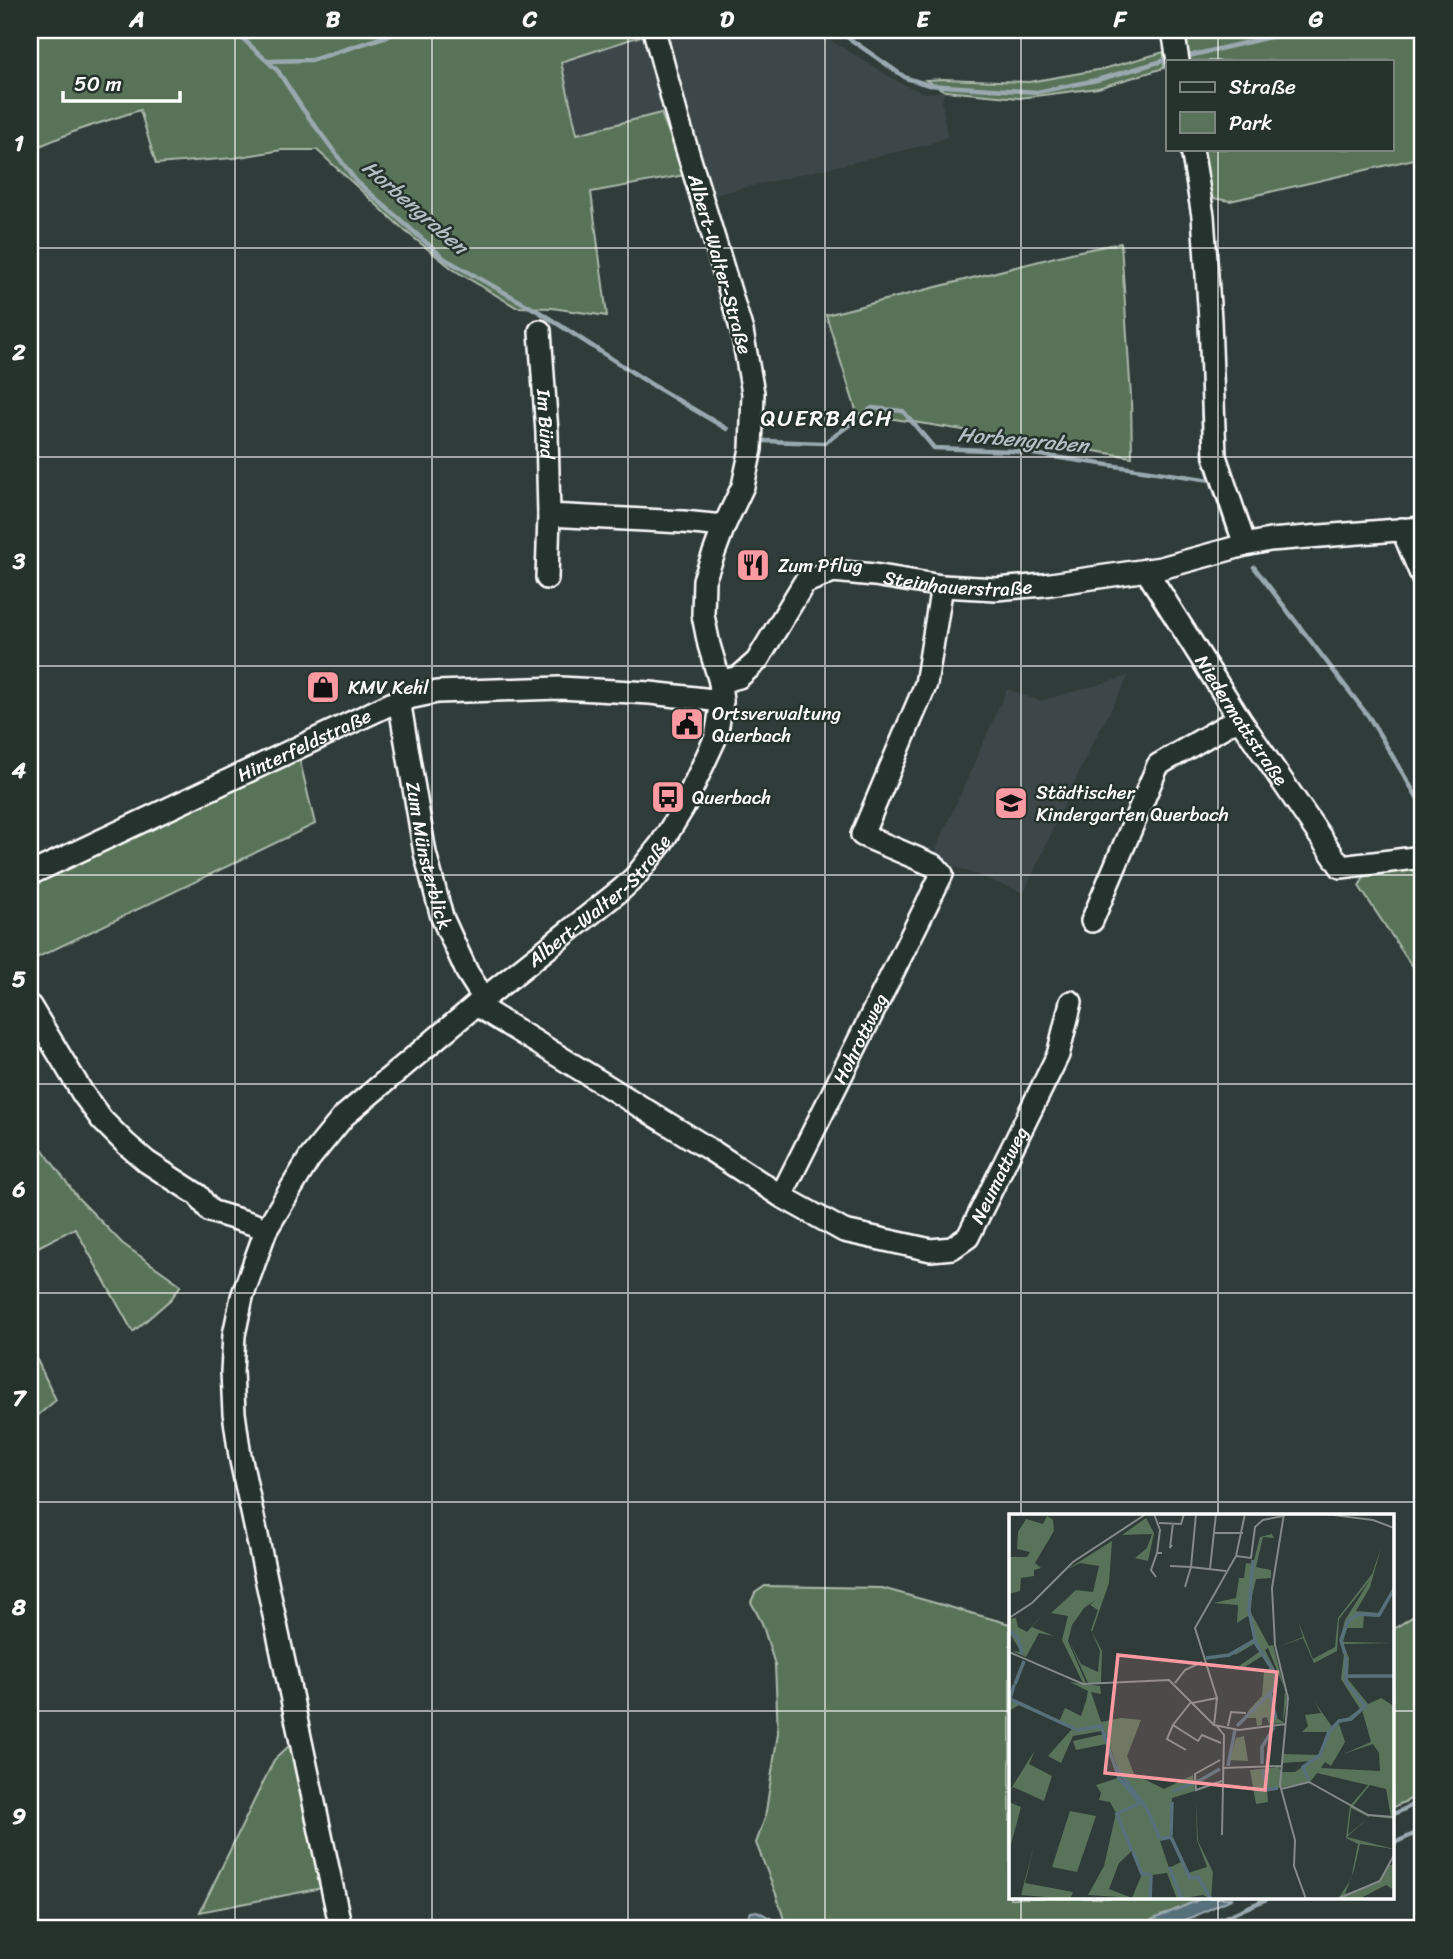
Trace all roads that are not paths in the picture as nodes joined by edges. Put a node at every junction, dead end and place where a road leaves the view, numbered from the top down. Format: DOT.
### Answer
graph roads {
  1 [pos="654,30"];
  2 [pos="1173,30"];
  3 [pos="1178,60"];
  4 [pos="1192,150"];
  5 [pos="540,331"];
  6 [pos="549,514"];
  7 [pos="724,526"];
  8 [pos="1423,528"];
  9 [pos="1402,529"];
  10 [pos="1245,545"];
  11 [pos="1146,570"];
  12 [pos="547,578"];
  13 [pos="1423,579"];
  14 [pos="942,586"];
  15 [pos="721,691"];
  16 [pos="399,700"];
  17 [pos="1239,718"];
  18 [pos="1423,857"];
  19 [pos="30,874"];
  20 [pos="1092,921"];
  21 [pos="480,1002"];
  22 [pos="1071,1002"];
  23 [pos="30,1006"];
  24 [pos="781,1196"];
  25 [pos="266,1230"];
  26 [pos="341,1929"];
  1 -- 7 [label="street, Albert-Walter-Straße"];
  2 -- 3 [label="street"];
  4 -- 10 [label="street"];
  5 -- 6 [label="street, Im Bünd"];
  6 -- 7 [label="street"];
  6 -- 12 [label="street, Im Bünd"];
  7 -- 15 [label="street, Albert-Walter-Straße"];
  8 -- 9 [label="street, Steinhauerstraße"];
  9 -- 10 [label="street, Steinhauerstraße"];
  9 -- 13 [label="street"];
  10 -- 11 [label="street, Steinhauerstraße"];
  11 -- 14 [label="street, Steinhauerstraße"];
  11 -- 17 [label="street, Niedermattstraße"];
  14 -- 15 [label="street, Steinhauerstraße"];
  14 -- 24 [label="street, Hohrottweg"];
  15 -- 16 [label="street, Hinterfeldstraße"];
  15 -- 21 [label="street, Albert-Walter-Straße"];
  16 -- 19 [label="street, Hinterfeldstraße"];
  16 -- 21 [label="street, Zum Münsterblick"];
  17 -- 18 [label="street, Niedermattstraße"];
  17 -- 20 [label="street"];
  21 -- 24 [label="street"];
  21 -- 25 [label="street, Albert-Walter-Straße"];
  22 -- 24 [label="street, Neumattweg"];
  23 -- 25 [label="street"];
  25 -- 26 [label="street, Albert-Walter-Straße"];
}
